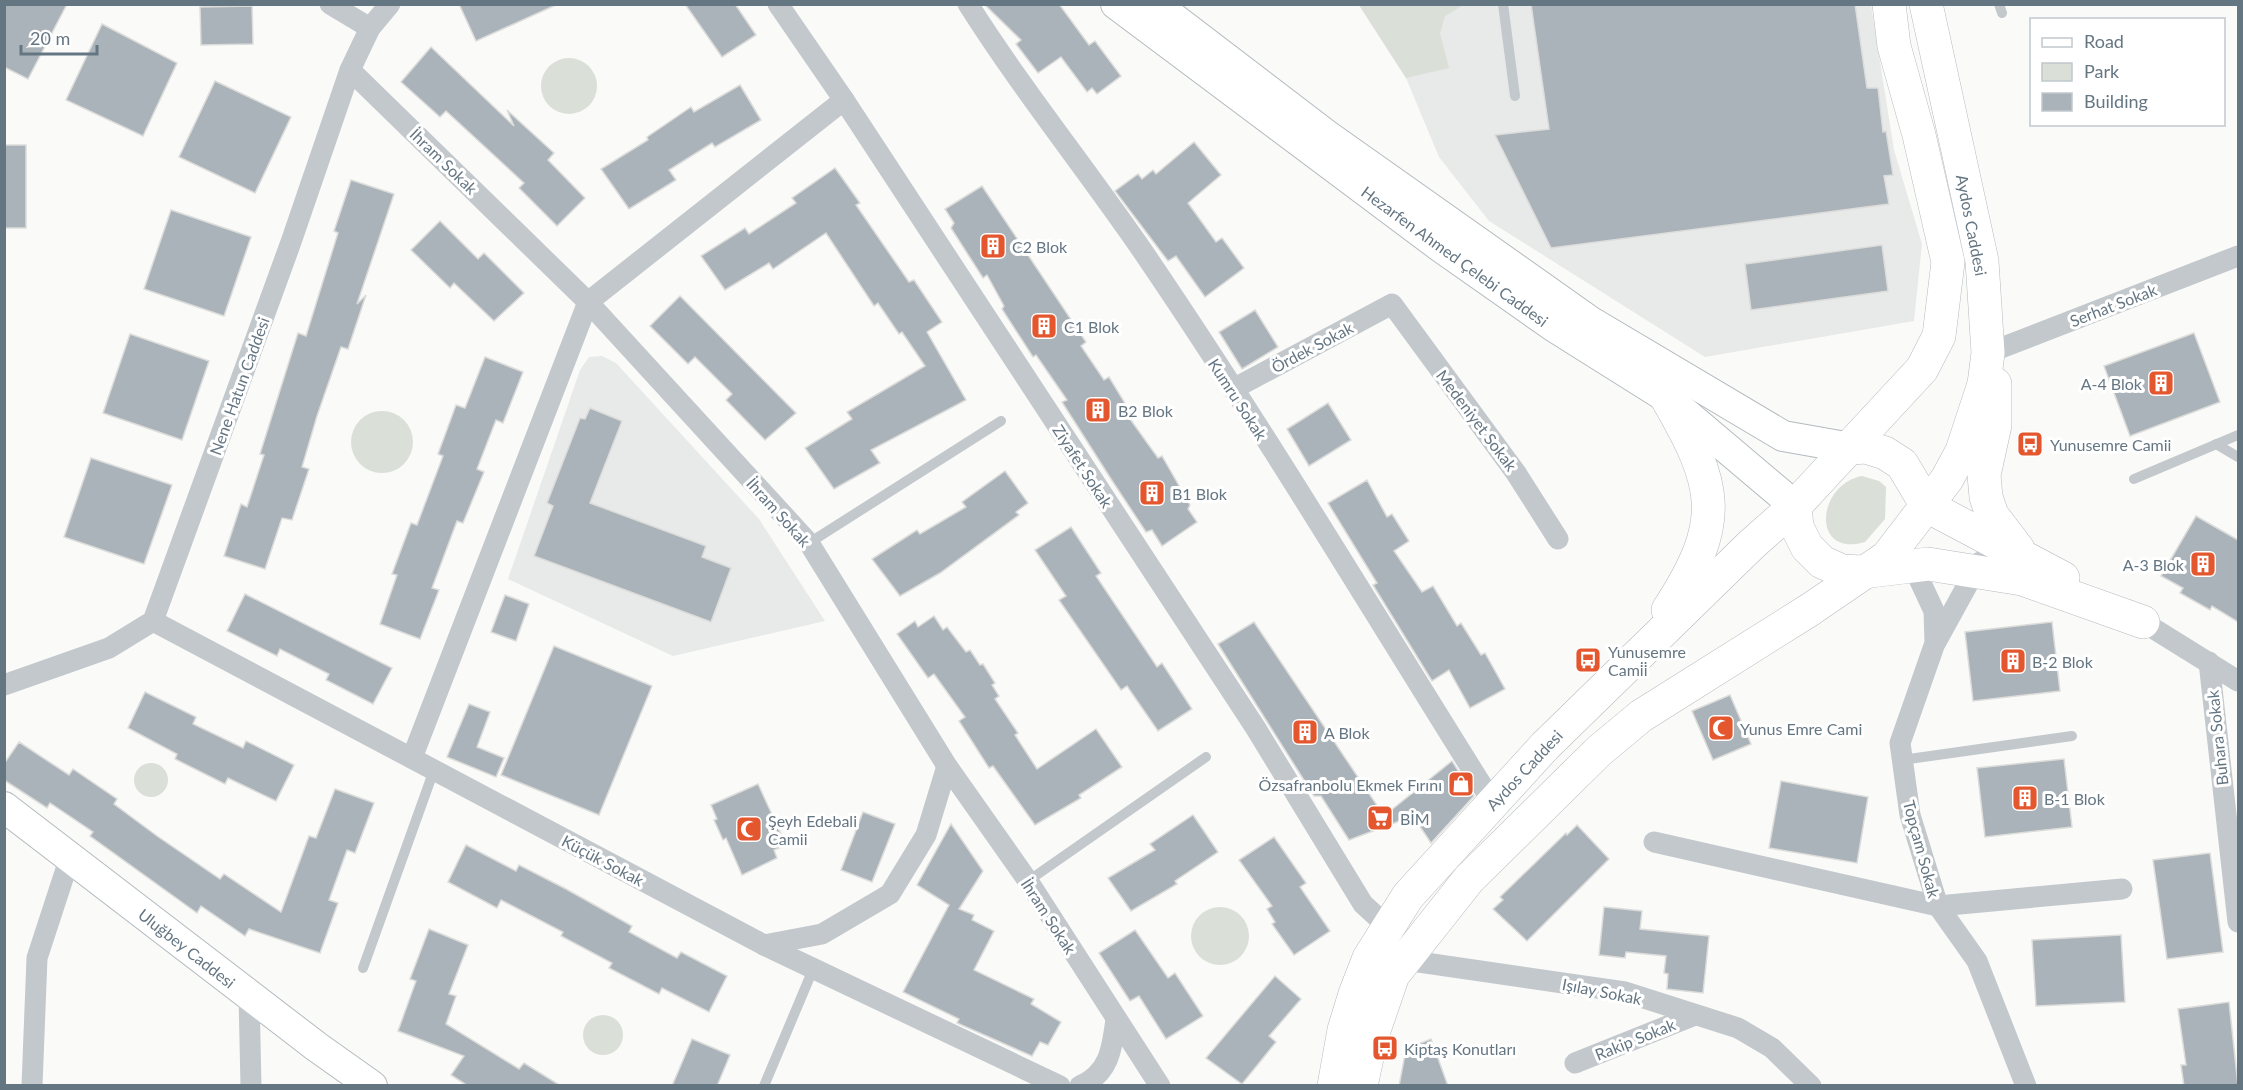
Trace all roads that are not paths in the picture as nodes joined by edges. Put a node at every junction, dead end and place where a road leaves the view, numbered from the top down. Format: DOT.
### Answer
graph roads {
  1 [pos="330,4"];
  2 [pos="390,4"];
  3 [pos="778,4"];
  4 [pos="968,4"];
  5 [pos="1116,4"];
  6 [pos="1155,4"];
  7 [pos="1503,4"];
  8 [pos="1889,4"];
  9 [pos="1926,4"];
  10 [pos="370,28"];
  11 [pos="350,70"];
  12 [pos="1515,96"];
  13 [pos="844,100"];
  14 [pos="2238,256"];
  15 [pos="588,302"];
  16 [pos="1392,304"];
  17 [pos="1988,353"];
  18 [pos="1233,389"];
  19 [pos="1666,397"];
  20 [pos="1001,422"];
  21 [pos="2238,435"];
  22 [pos="2216,444"];
  23 [pos="1851,448"];
  24 [pos="2238,458"];
  25 [pos="2134,478"];
  26 [pos="1795,506"];
  27 [pos="1927,506"];
  28 [pos="1991,527"];
  29 [pos="1558,539"];
  30 [pos="809,543"];
  31 [pos="1913,566"];
  32 [pos="1863,572"];
  33 [pos="1975,572"];
  34 [pos="153,621"];
  35 [pos="2143,622"];
  36 [pos="1935,643"];
  37 [pos="1636,659"];
  38 [pos="2209,662"];
  39 [pos="2238,681"];
  40 [pos="4,685"];
  41 [pos="2072,736"];
  42 [pos="1206,757"];
  43 [pos="412,758"];
  44 [pos="1902,760"];
  45 [pos="947,766"];
  46 [pos="434,770"];
  47 [pos="1493,803"];
  48 [pos="4,807"];
  49 [pos="1654,842"];
  50 [pos="70,857"];
  51 [pos="1028,881"];
  52 [pos="2122,889"];
  53 [pos="1938,906"];
  54 [pos="2238,922"];
  55 [pos="1388,927"];
  56 [pos="764,945"];
  57 [pos="1405,960"];
  58 [pos="814,967"];
  59 [pos="363,968"];
  60 [pos="249,995"];
  61 [pos="1695,1015"];
  62 [pos="1116,1020"];
  63 [pos="1575,1063"];
  64 [pos="32,1086"];
  65 [pos="251,1086"];
  66 [pos="372,1086"];
  67 [pos="764,1086"];
  68 [pos="1060,1086"];
  69 [pos="1080,1086"];
  70 [pos="1160,1086"];
  71 [pos="1334,1086"];
  72 [pos="1361,1086"];
  73 [pos="1811,1086"];
  74 [pos="2026,1086"];
  1 -- 10 [label="street"];
  2 -- 10 [label="street, Nene Hatun Caddesi"];
  3 -- 13 [label="street, Ziyafet Sokak"];
  4 -- 18 [label="street, Kumru Sokak"];
  5 -- 19 [label="street, Hezarfen Ahmed Çelebi Caddesi"];
  6 -- 23 [label="street, Hezarfen Ahmed Çelebi Caddesi"];
  7 -- 12 [label="lane"];
  8 -- 23 [label="main road, Aydos Caddesi"];
  9 -- 17 [label="main road, Aydos Caddesi"];
  10 -- 11 [label="street, Nene Hatun Caddesi"];
  11 -- 15 [label="street, İhram Sokak"];
  11 -- 34 [label="street, Nene Hatun Caddesi"];
  13 -- 15 [label="street"];
  13 -- 55 [label="street, Ziyafet Sokak"];
  14 -- 17 [label="street, Serhat Sokak"];
  15 -- 30 [label="street, İhram Sokak"];
  15 -- 43 [label="street"];
  16 -- 18 [label="street, Ördek Sokak"];
  16 -- 29 [label="street, Medeniyet Sokak"];
  17 -- 27 [label="main road, Aydos Caddesi"];
  17 -- 28 [label="main road"];
  18 -- 47 [label="street, Kumru Sokak"];
  19 -- 26 [label="street, Hezarfen Ahmed Çelebi Caddesi"];
  19 -- 37 [label="main road"];
  20 -- 30 [label="lane"];
  21 -- 22 [label="lane"];
  22 -- 24 [label="lane"];
  22 -- 25 [label="lane"];
  23 -- 26 [label="main road"];
  23 -- 27 [label="main road"];
  26 -- 32 [label="main road"];
  26 -- 37 [label="main road, Aydos Caddesi"];
  27 -- 28 [label="main road"];
  27 -- 32 [label="main road"];
  28 -- 33 [label="street"];
  28 -- 35 [label="main road"];
  30 -- 45 [label="street, İhram Sokak"];
  31 -- 32 [label="main road"];
  31 -- 33 [label="main road"];
  31 -- 36 [label="street, Topçam Sokak"];
  32 -- 57 [label="main road"];
  33 -- 35 [label="main road"];
  33 -- 36 [label="street"];
  34 -- 40 [label="street"];
  34 -- 43 [label="street, Küçük Sokak"];
  35 -- 38 [label="street"];
  36 -- 44 [label="street, Topçam Sokak"];
  37 -- 47 [label="main road, Aydos Caddesi"];
  38 -- 39 [label="street"];
  38 -- 54 [label="street, Buhara Sokak"];
  41 -- 44 [label="lane"];
  42 -- 51 [label="lane"];
  43 -- 46 [label="street, Küçük Sokak"];
  44 -- 53 [label="street, Topçam Sokak"];
  45 -- 51 [label="street, İhram Sokak"];
  45 -- 56 [label="street"];
  46 -- 56 [label="street, Küçük Sokak"];
  46 -- 59 [label="lane"];
  47 -- 55 [label="main road, Aydos Caddesi"];
  48 -- 50 [label="street, Uluğbey Caddesi"];
  49 -- 53 [label="street"];
  50 -- 60 [label="street, Uluğbey Caddesi"];
  50 -- 64 [label="street"];
  51 -- 62 [label="street, İhram Sokak"];
  52 -- 53 [label="street"];
  53 -- 74 [label="street, Topçam Sokak"];
  55 -- 71 [label="main road, Aydos Caddesi"];
  56 -- 58 [label="street, Küçük Sokak"];
  57 -- 61 [label="street, Işılay Sokak"];
  57 -- 72 [label="main road"];
  58 -- 67 [label="lane"];
  58 -- 68 [label="street, Küçük Sokak"];
  60 -- 65 [label="street"];
  60 -- 66 [label="street, Uluğbey Caddesi"];
  61 -- 63 [label="street, Rakip Sokak"];
  61 -- 73 [label="street, Işılay Sokak"];
  62 -- 69 [label="street"];
  62 -- 70 [label="street, İhram Sokak"];
}
